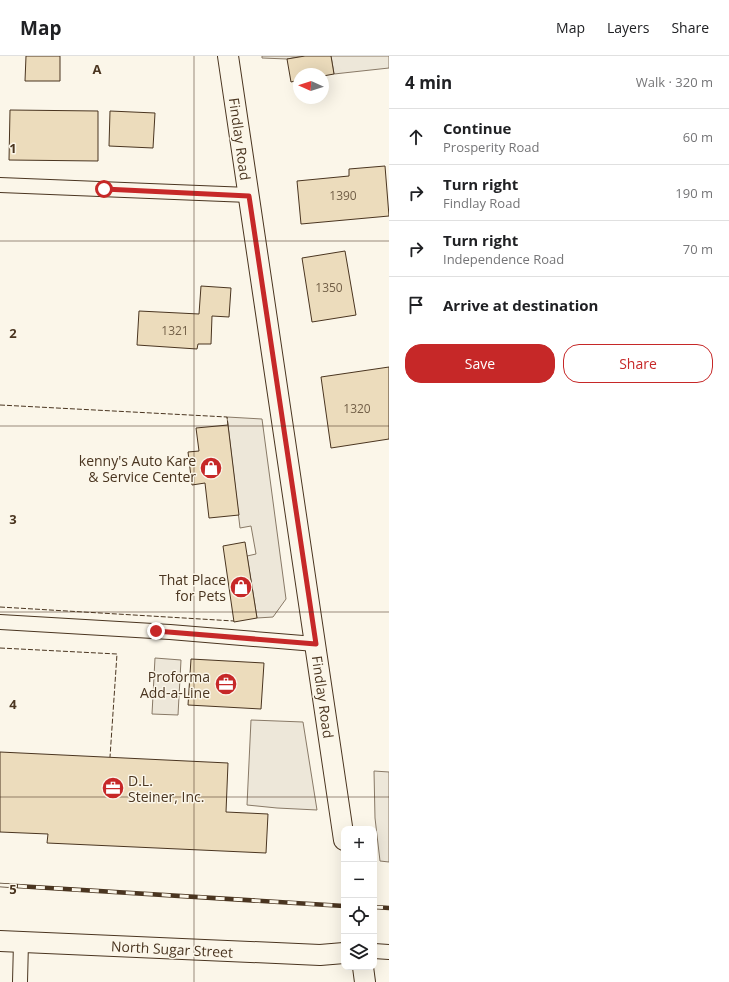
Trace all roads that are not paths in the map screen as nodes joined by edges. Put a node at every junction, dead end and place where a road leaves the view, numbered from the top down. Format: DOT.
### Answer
graph roads {
  1 [pos="228,56"];
  2 [pos="0,185"];
  3 [pos="249,196"];
  4 [pos="0,622"];
  5 [pos="316,644"];
  6 [pos="342,826"];
  7 [pos="0,941"];
  8 [pos="21,942"];
  9 [pos="377,951"];
  10 [pos="389,952"];
  11 [pos="341,953"];
  12 [pos="363,970"];
  13 [pos="20,982"];
  14 [pos="365,982"];
  1 -- 3 [label="main road, Findlay Road"];
  2 -- 3 [label="street"];
  3 -- 5 [label="main road, Findlay Road"];
  4 -- 5 [label="street"];
  5 -- 6 [label="main road, Findlay Road"];
  7 -- 8 [label="main road, North Sugar Street"];
  8 -- 11 [label="main road, North Sugar Street"];
  8 -- 13 [label="street"];
  9 -- 10 [label="street"];
  12 -- 14 [label="main road"];
}
